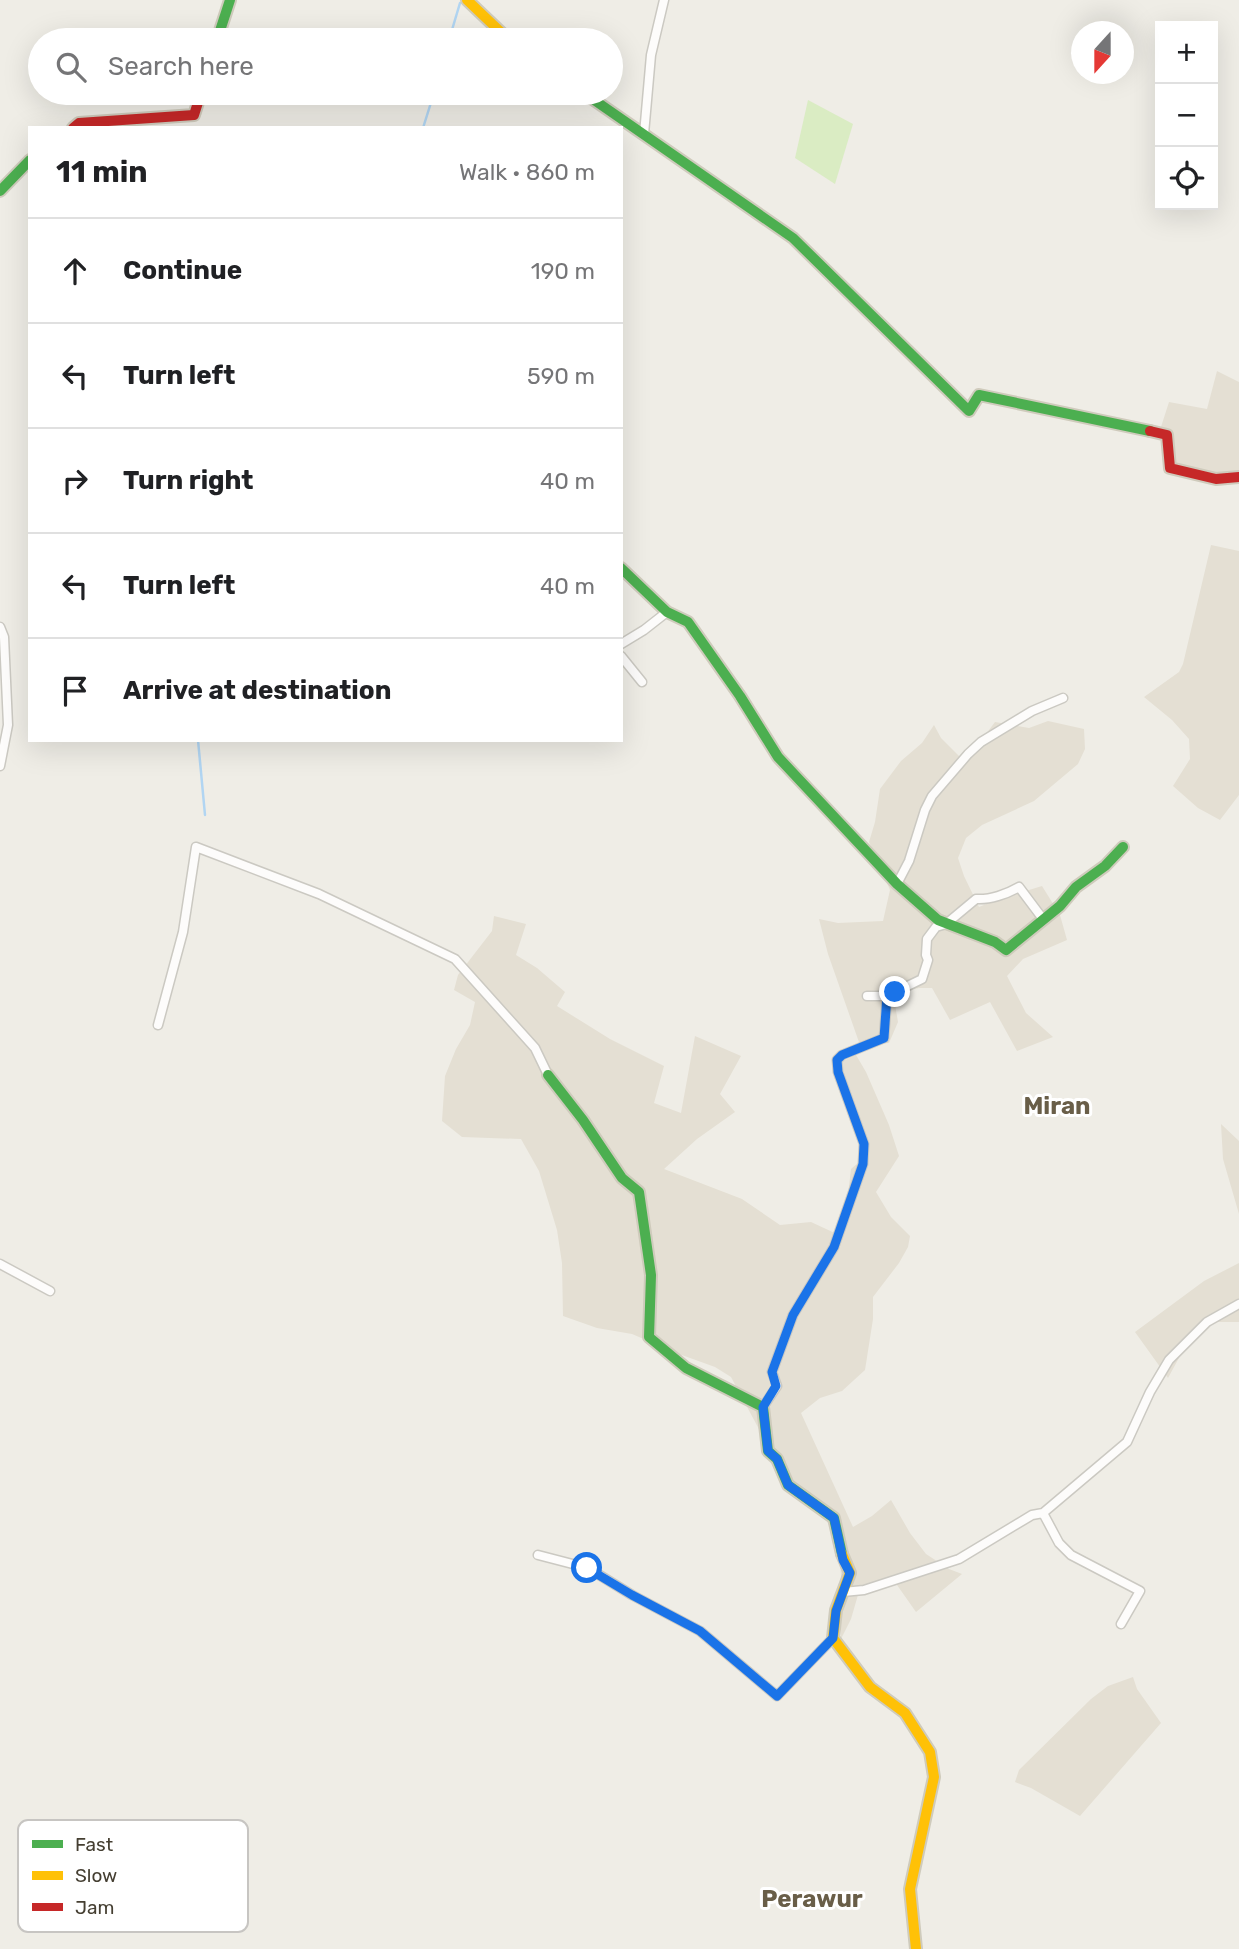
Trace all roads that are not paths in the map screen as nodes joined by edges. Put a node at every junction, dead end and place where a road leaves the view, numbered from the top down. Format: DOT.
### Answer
graph roads {
  1 [pos="230,0"];
  2 [pos="467,0"];
  3 [pos="664,0"];
  4 [pos="221,28"];
  5 [pos="496,28"];
  6 [pos="197,105"];
  7 [pos="602,105"];
  8 [pos="75,126"];
  9 [pos="644,134"];
  10 [pos="28,162"];
  11 [pos="0,191"];
  12 [pos="1239,477"];
  13 [pos="623,570"];
  14 [pos="667,612"];
  15 [pos="0,627"];
  16 [pos="623,643"];
  17 [pos="623,658"];
  18 [pos="642,682"];
  19 [pos="1063,698"];
  20 [pos="0,766"];
  21 [pos="1123,847"];
  22 [pos="897,884"];
  23 [pos="1043,919"];
  24 [pos="946,924"];
  25 [pos="867,996"];
  26 [pos="887,996"];
  27 [pos="158,1026"];
  28 [pos="548,1076"];
  29 [pos="0,1264"];
  30 [pos="50,1291"];
  31 [pos="1239,1304"];
  32 [pos="763,1407"];
  33 [pos="1043,1513"];
  34 [pos="538,1555"];
  35 [pos="843,1592"];
  36 [pos="1121,1624"];
  37 [pos="833,1638"];
  38 [pos="916,1949"];
  1 -- 4 [label="street"];
  2 -- 5 [label="street"];
  3 -- 9 [label="street"];
  6 -- 8 [label="street"];
  7 -- 9 [label="street"];
  9 -- 12 [label="street"];
  10 -- 11 [label="street"];
  13 -- 14 [label="street"];
  14 -- 16 [label="street"];
  14 -- 22 [label="street"];
  15 -- 20 [label="street"];
  17 -- 18 [label="street"];
  19 -- 22 [label="street"];
  21 -- 23 [label="street"];
  22 -- 24 [label="street"];
  23 -- 24 [label="street"];
  23 -- 24 [label="street"];
  24 -- 26 [label="street"];
  25 -- 26 [label="street"];
  26 -- 32 [label="street"];
  27 -- 28 [label="street"];
  28 -- 32 [label="street"];
  29 -- 30 [label="street"];
  31 -- 33 [label="street"];
  32 -- 35 [label="street"];
  33 -- 35 [label="street"];
  33 -- 36 [label="street"];
  34 -- 37 [label="street"];
  35 -- 37 [label="street"];
  37 -- 38 [label="street"];
}
